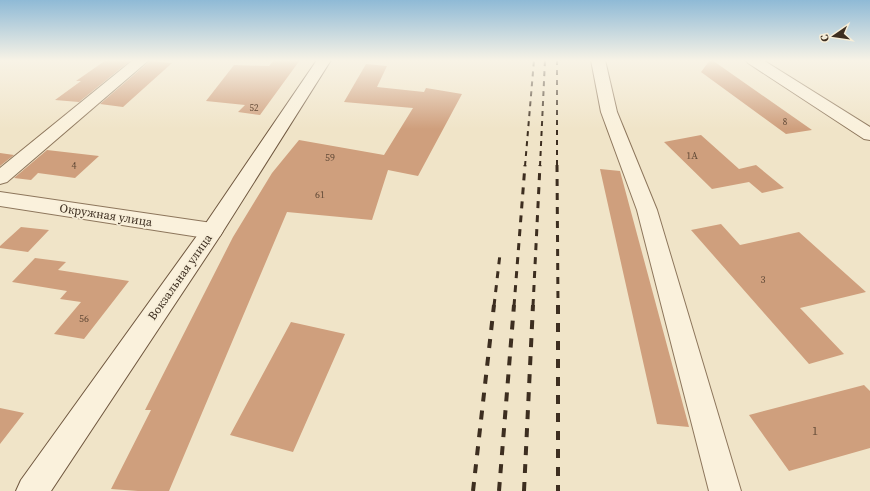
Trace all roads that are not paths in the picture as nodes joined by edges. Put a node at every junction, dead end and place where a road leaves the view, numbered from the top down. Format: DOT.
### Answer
graph roads {
  1 [pos="114,83"];
  2 [pos="309,83"];
  3 [pos="603,83"];
  4 [pos="789,83"];
  5 [pos="870,135"];
  6 [pos="0,178"];
  7 [pos="0,199"];
  8 [pos="212,231"];
  9 [pos="32,491"];
  10 [pos="725,491"];
  1 -- 6 [label="street"];
  2 -- 8 [label="street, Вокзальная улица"];
  3 -- 10 [label="street"];
  4 -- 5 [label="street"];
  7 -- 8 [label="street, Окружная улица"];
  8 -- 9 [label="street, Вокзальная улица"];
}
